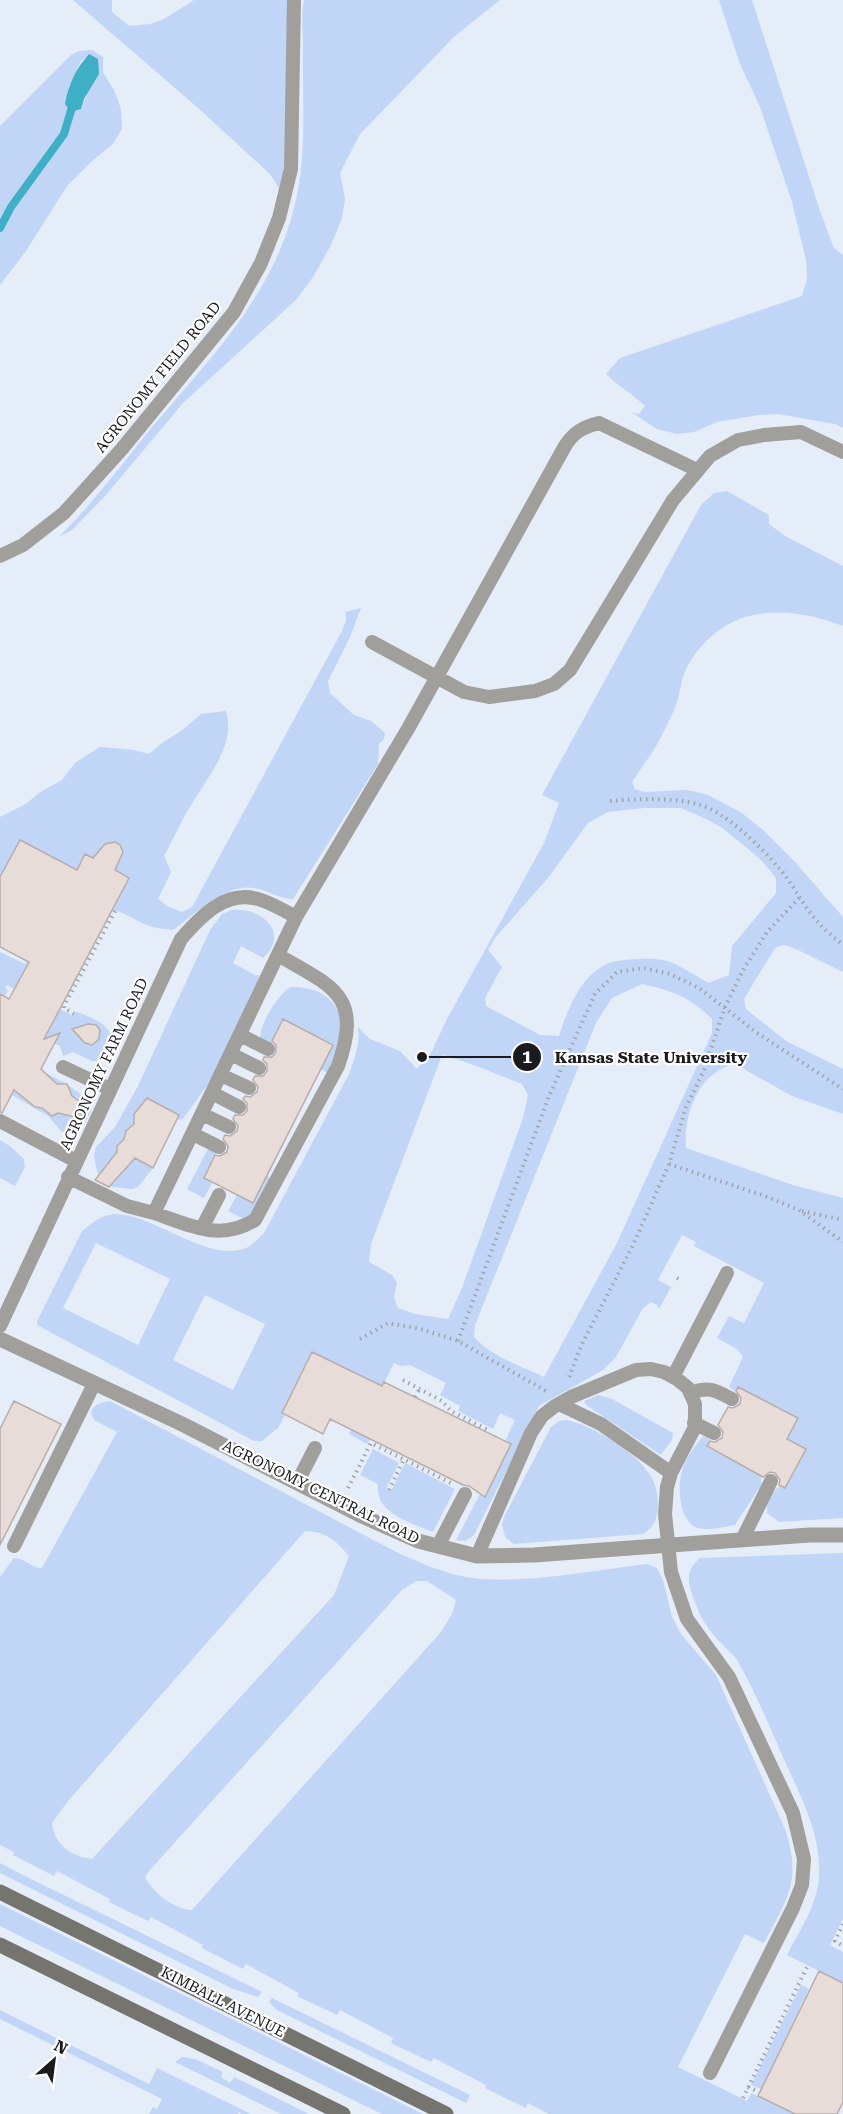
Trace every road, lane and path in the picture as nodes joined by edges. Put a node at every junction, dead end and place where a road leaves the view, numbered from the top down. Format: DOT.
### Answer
graph roads {
  1 [pos="294,0"];
  2 [pos="843,452"];
  3 [pos="697,470"];
  4 [pos="0,556"];
  5 [pos="372,642"];
  6 [pos="436,678"];
  7 [pos="610,801"];
  8 [pos="800,897"];
  9 [pos="114,914"];
  10 [pos="296,917"];
  11 [pos="843,945"];
  12 [pos="278,955"];
  13 [pos="724,1007"];
  14 [pos="74,1014"];
  15 [pos="240,1035"];
  16 [pos="268,1049"];
  17 [pos="231,1054"];
  18 [pos="63,1067"];
  19 [pos="259,1068"];
  20 [pos="221,1075"];
  21 [pos="249,1088"];
  22 [pos="110,1089"];
  23 [pos="843,1089"];
  24 [pos="212,1093"];
  25 [pos="239,1107"];
  26 [pos="202,1114"];
  27 [pos="0,1121"];
  28 [pos="229,1127"];
  29 [pos="193,1134"];
  30 [pos="219,1147"];
  31 [pos="76,1161"];
  32 [pos="669,1164"];
  33 [pos="68,1177"];
  34 [pos="219,1195"];
  35 [pos="799,1210"];
  36 [pos="154,1213"];
  37 [pos="843,1220"];
  38 [pos="201,1228"];
  39 [pos="843,1242"];
  40 [pos="727,1273"];
  41 [pos="0,1326"];
  42 [pos="0,1339"];
  43 [pos="360,1339"];
  44 [pos="458,1341"];
  45 [pos="673,1377"];
  46 [pos="403,1380"];
  47 [pos="94,1384"];
  48 [pos="420,1388"];
  49 [pos="690,1393"];
  50 [pos="415,1397"];
  51 [pos="732,1399"];
  52 [pos="559,1404"];
  53 [pos="694,1423"];
  54 [pos="490,1431"];
  55 [pos="714,1433"];
  56 [pos="315,1448"];
  57 [pos="404,1459"];
  58 [pos="671,1473"];
  59 [pos="771,1480"];
  60 [pos="297,1483"];
  61 [pos="389,1490"];
  62 [pos="347,1492"];
  63 [pos="465,1494"];
  64 [pos="843,1535"];
  65 [pos="742,1540"];
  66 [pos="667,1545"];
  67 [pos="14,1546"];
  68 [pos="438,1546"];
  69 [pos="477,1556"];
  70 [pos="0,1892"];
  71 [pos="843,1924"];
  72 [pos="0,1945"];
  73 [pos="843,1946"];
  74 [pos="807,1967"];
  75 [pos="710,2073"];
  76 [pos="748,2087"];
  77 [pos="759,2092"];
  78 [pos="742,2098"];
  79 [pos="343,2114"];
  80 [pos="446,2114"];
  1 -- 4 [label="lane, AGRONOMY FIELD ROAD"];
  2 -- 3 [label="lane"];
  3 -- 6 [label="lane"];
  3 -- 6 [label="lane"];
  5 -- 6 [label="lane"];
  6 -- 10 [label="lane"];
  7 -- 8 [label="path"];
  8 -- 11 [label="path"];
  8 -- 13 [label="path"];
  9 -- 14 [label="path"];
  10 -- 12 [label="lane"];
  10 -- 22 [label="lane, AGRONOMY FARM ROAD"];
  12 -- 15 [label="lane"];
  12 -- 38 [label="lane"];
  13 -- 23 [label="path"];
  13 -- 32 [label="path"];
  13 -- 44 [label="path"];
  15 -- 16 [label="lane"];
  15 -- 17 [label="lane"];
  17 -- 19 [label="lane"];
  17 -- 20 [label="lane"];
  18 -- 22 [label="lane"];
  20 -- 21 [label="lane"];
  20 -- 24 [label="lane"];
  22 -- 31 [label="lane, AGRONOMY FARM ROAD"];
  24 -- 25 [label="lane"];
  24 -- 26 [label="lane"];
  26 -- 28 [label="lane"];
  26 -- 29 [label="lane"];
  27 -- 31 [label="lane"];
  29 -- 30 [label="lane"];
  29 -- 36 [label="lane"];
  31 -- 33 [label="lane, AGRONOMY FARM ROAD"];
  32 -- 35 [label="path"];
  32 -- 52 [label="path"];
  33 -- 36 [label="lane"];
  33 -- 41 [label="lane, AGRONOMY FARM ROAD"];
  34 -- 38 [label="lane"];
  35 -- 37 [label="path"];
  35 -- 39 [label="path"];
  36 -- 38 [label="lane"];
  40 -- 45 [label="lane"];
  42 -- 47 [label="street, AGRONOMY CENTRAL ROAD"];
  43 -- 44 [label="path"];
  44 -- 52 [label="path"];
  45 -- 49 [label="lane"];
  45 -- 52 [label="lane"];
  46 -- 48 [label="path"];
  47 -- 60 [label="street, AGRONOMY CENTRAL ROAD"];
  47 -- 67 [label="lane"];
  48 -- 50 [label="path"];
  48 -- 54 [label="path"];
  49 -- 51 [label="lane"];
  49 -- 53 [label="lane"];
  52 -- 58 [label="lane"];
  52 -- 69 [label="lane"];
  53 -- 55 [label="lane"];
  53 -- 58 [label="lane"];
  56 -- 60 [label="lane"];
  57 -- 61 [label="path"];
  57 -- 62 [label="path"];
  57 -- 63 [label="path"];
  58 -- 66 [label="lane"];
  59 -- 65 [label="lane"];
  60 -- 68 [label="street, AGRONOMY CENTRAL ROAD"];
  63 -- 68 [label="lane"];
  64 -- 65 [label="street, AGRONOMY CENTRAL ROAD"];
  65 -- 66 [label="street, AGRONOMY CENTRAL ROAD"];
  66 -- 69 [label="street, AGRONOMY CENTRAL ROAD"];
  66 -- 75 [label="lane"];
  68 -- 69 [label="street, AGRONOMY CENTRAL ROAD"];
  70 -- 80 [label="main road, KIMBALL AVENUE"];
  71 -- 73 [label="path"];
  72 -- 79 [label="main road"];
  74 -- 76 [label="path"];
  76 -- 77 [label="path"];
  76 -- 78 [label="path"];
}
